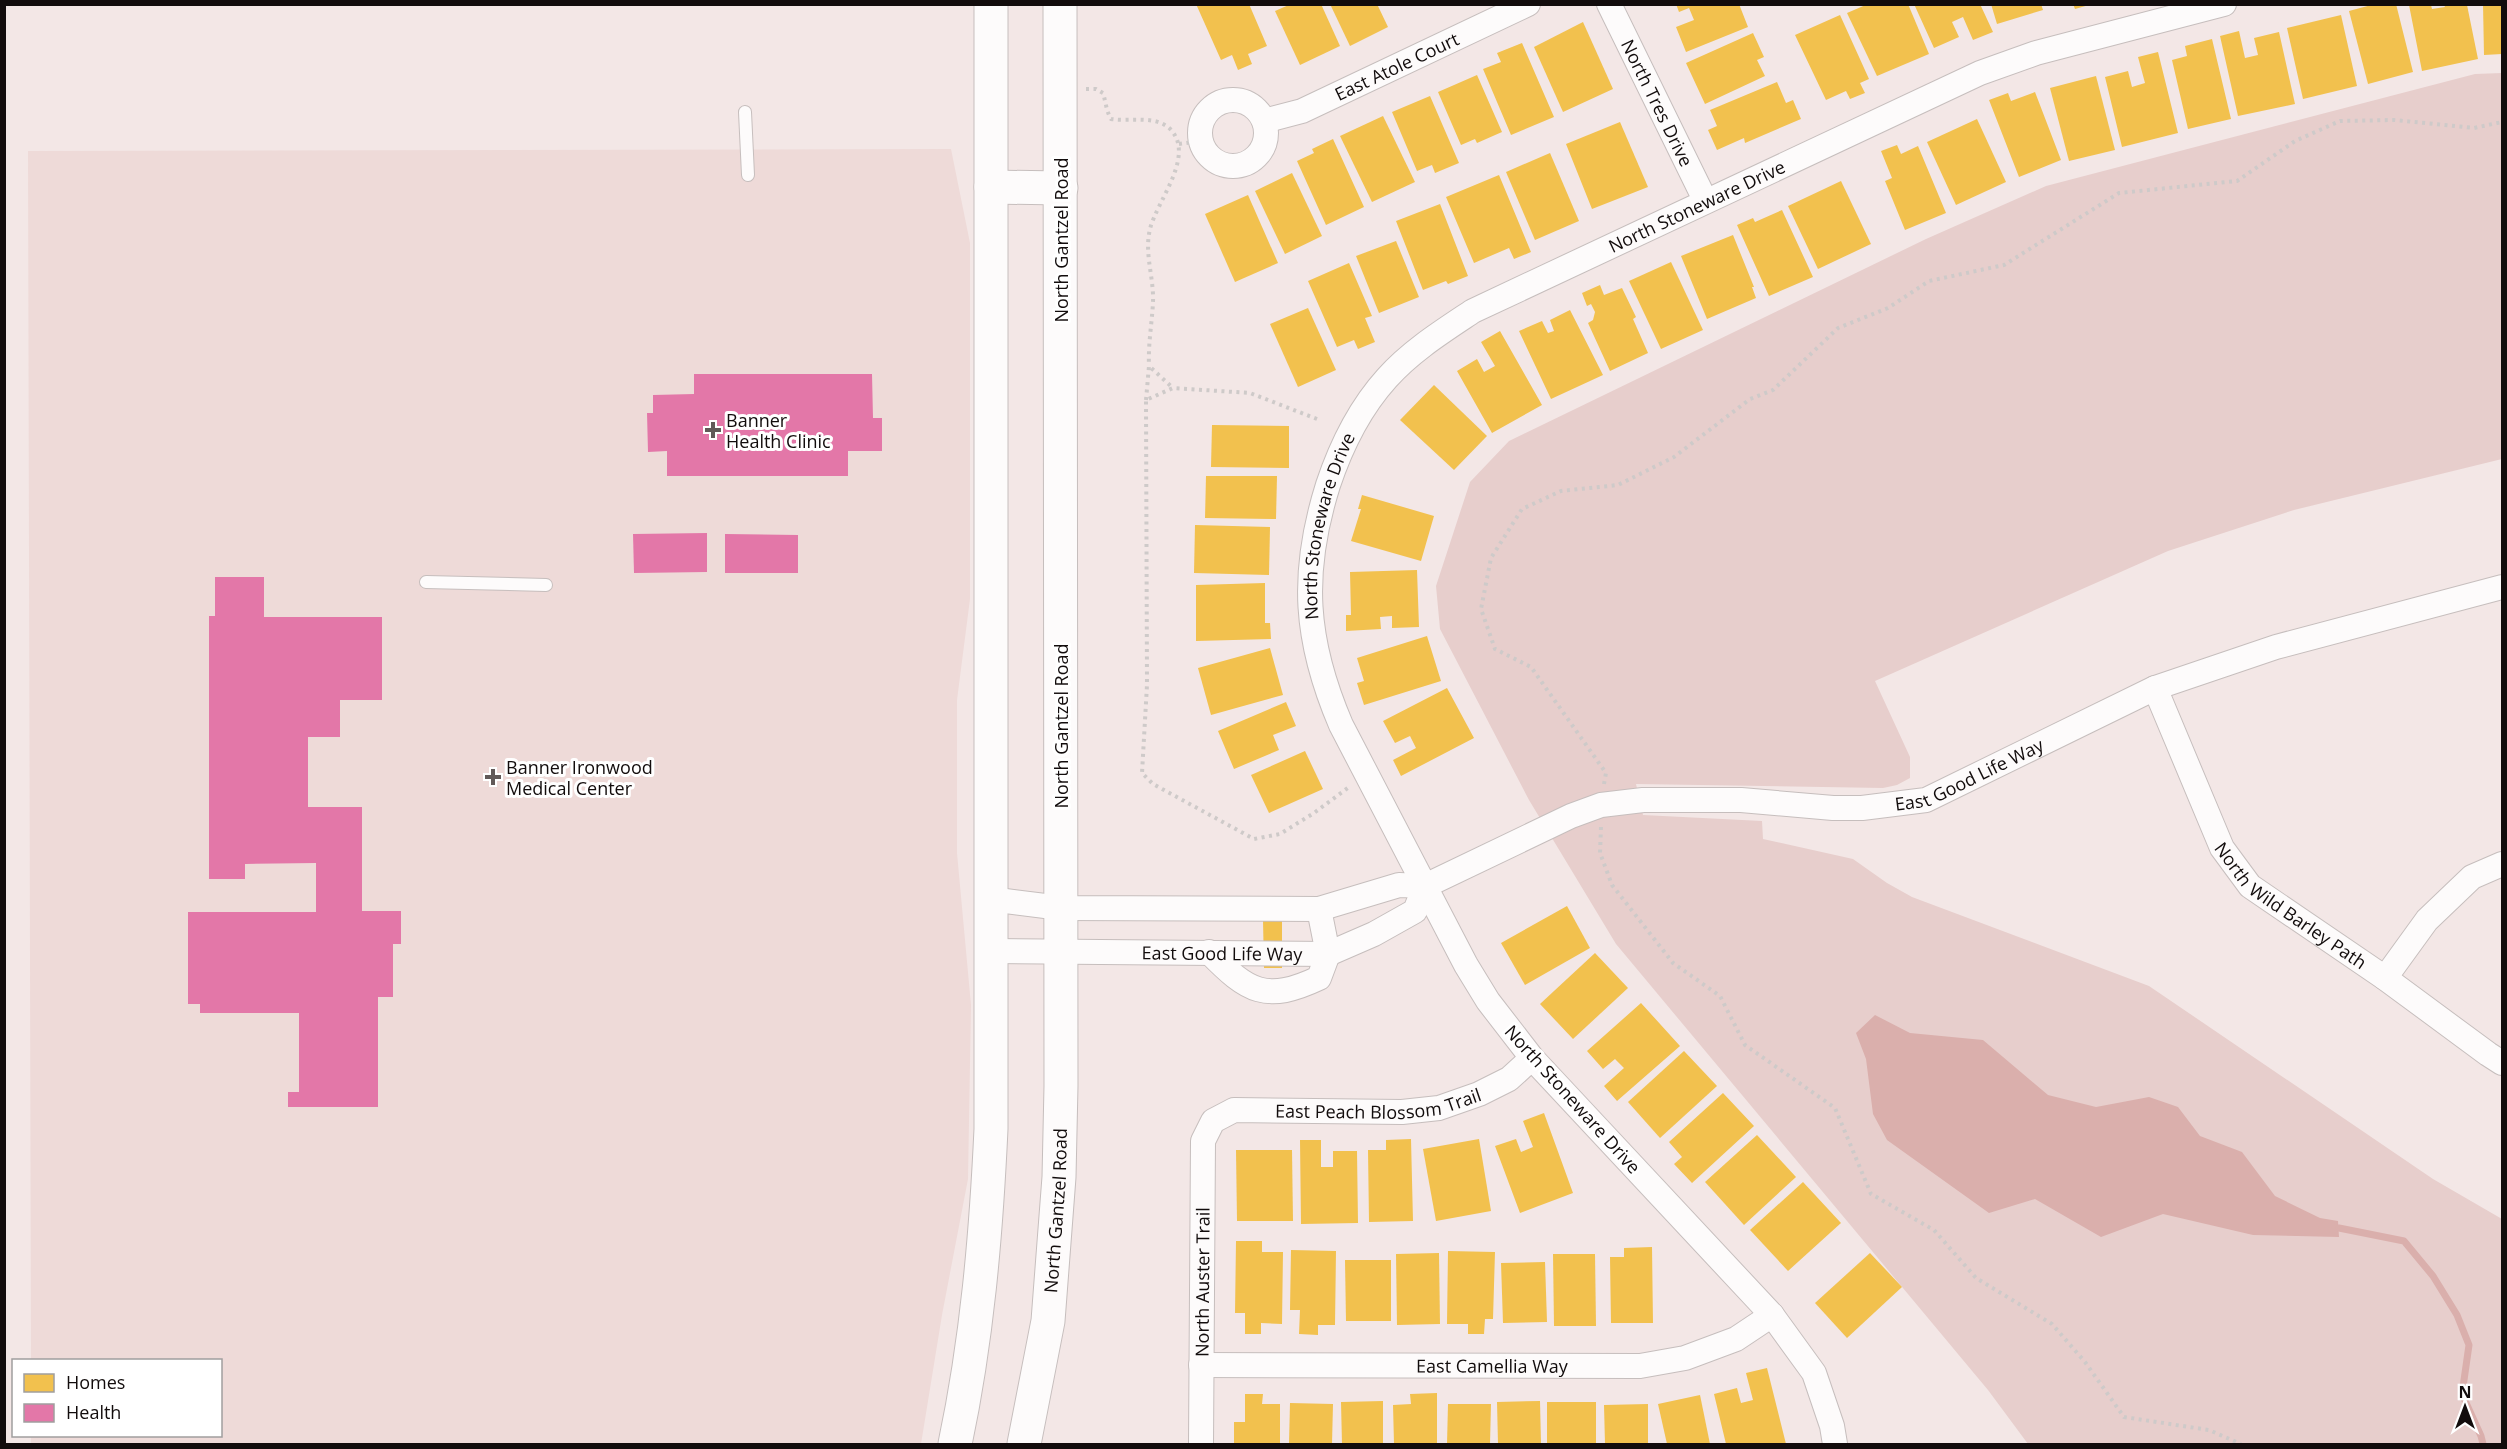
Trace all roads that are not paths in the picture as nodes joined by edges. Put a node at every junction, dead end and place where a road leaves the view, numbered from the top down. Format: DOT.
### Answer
graph roads {
  1 [pos="991,4"];
  2 [pos="1060,4"];
  3 [pos="1528,4"];
  4 [pos="1609,4"];
  5 [pos="2224,4"];
  6 [pos="745,112"];
  7 [pos="1264,121"];
  8 [pos="748,175"];
  9 [pos="991,187"];
  10 [pos="1061,188"];
  11 [pos="1705,200"];
  12 [pos="426,582"];
  13 [pos="546,585"];
  14 [pos="2502,587"];
  15 [pos="2155,688"];
  16 [pos="2502,864"];
  17 [pos="1425,886"];
  18 [pos="990,899"];
  19 [pos="1061,908"];
  20 [pos="1319,909"];
  21 [pos="1061,950"];
  22 [pos="990,951"];
  23 [pos="1209,952"];
  24 [pos="1328,954"];
  25 [pos="2385,978"];
  26 [pos="1532,1058"];
  27 [pos="2502,1063"];
  28 [pos="1213,1121"];
  29 [pos="1772,1315"];
  30 [pos="1200,1365"];
  31 [pos="955,1444"];
  32 [pos="1024,1444"];
  33 [pos="1200,1444"];
  34 [pos="1835,1444"];
  1 -- 9 [label="main road"];
  2 -- 10 [label="main road, North Gantzel Road"];
  3 -- 7 [label="street, East Atole Court"];
  4 -- 11 [label="street, North Tres Drive"];
  5 -- 11 [label="street, North Stoneware Drive"];
  6 -- 8 [label="lane"];
  7 -- 7 [label="street"];
  9 -- 10 [label="main road"];
  9 -- 18 [label="main road"];
  10 -- 19 [label="main road, North Gantzel Road"];
  11 -- 17 [label="street, North Stoneware Drive"];
  12 -- 13 [label="lane"];
  14 -- 15 [label="street, East Good Life Way"];
  15 -- 17 [label="street, East Good Life Way"];
  15 -- 25 [label="street, North Wild Barley Path"];
  16 -- 25 [label="street"];
  17 -- 20 [label="street, East Good Life Way"];
  17 -- 24 [label="street, East Good Life Way"];
  17 -- 26 [label="street, North Stoneware Drive"];
  18 -- 19 [label="street, East Good Life Way"];
  18 -- 22 [label="main road"];
  19 -- 20 [label="street, East Good Life Way"];
  19 -- 21 [label="main road, North Gantzel Road"];
  20 -- 24 [label="street"];
  21 -- 22 [label="street, East Good Life Way"];
  21 -- 23 [label="street, East Good Life Way"];
  21 -- 32 [label="main road, North Gantzel Road"];
  22 -- 31 [label="main road"];
  23 -- 24 [label="street, East Good Life Way"];
  23 -- 24 [label="street"];
  25 -- 27 [label="street, North Wild Barley Path"];
  26 -- 28 [label="street, East Peach Blossom Trail"];
  26 -- 29 [label="street, North Stoneware Drive"];
  28 -- 30 [label="street, North Auster Trail"];
  29 -- 30 [label="street, East Camellia Way"];
  29 -- 34 [label="street, North Stoneware Drive"];
  30 -- 33 [label="street, North Auster Trail"];
}
